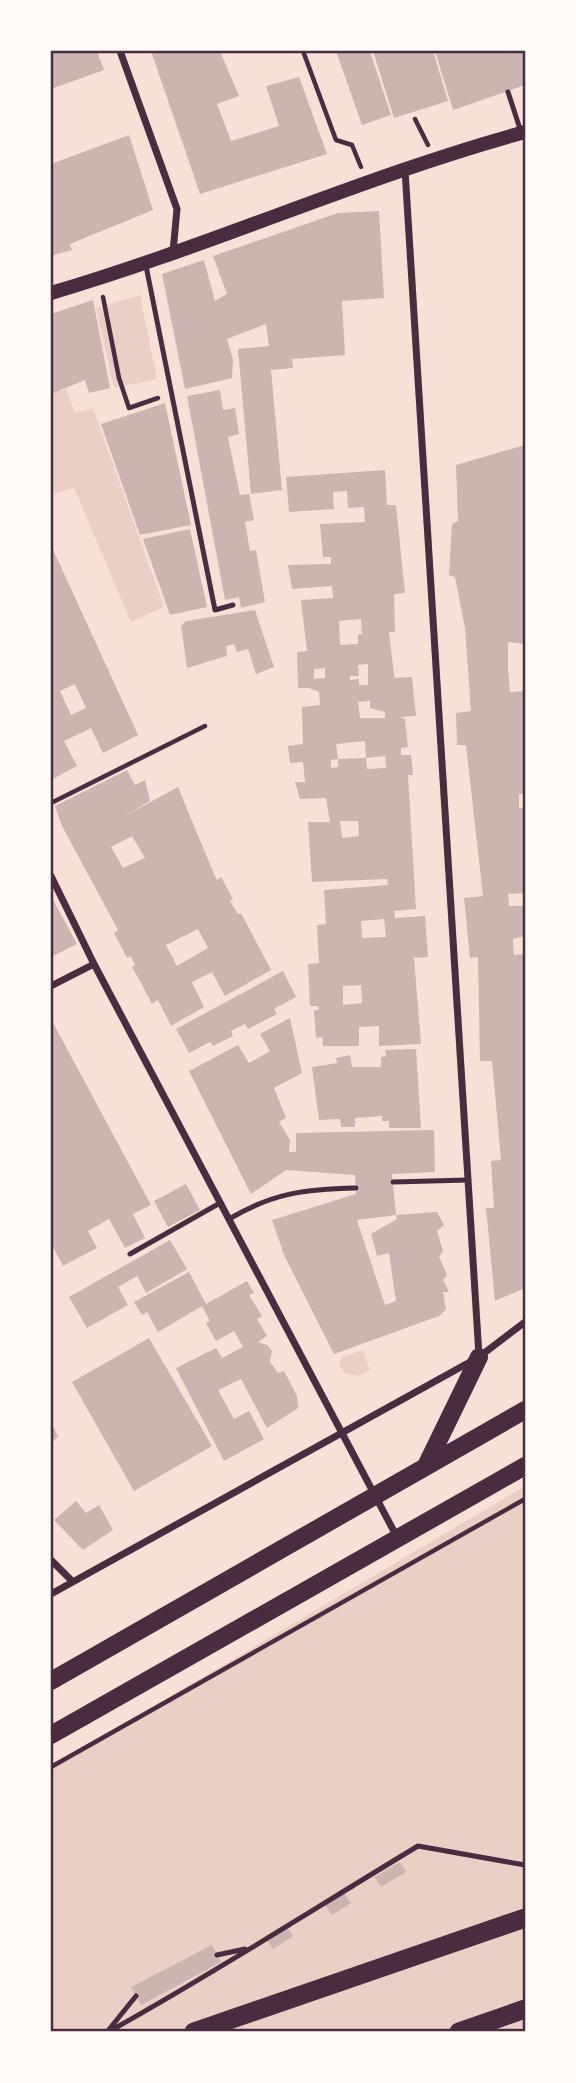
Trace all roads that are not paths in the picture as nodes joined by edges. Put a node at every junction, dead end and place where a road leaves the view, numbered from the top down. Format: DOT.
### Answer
graph roads {
  1 [pos="120,51"];
  2 [pos="508,92"];
  3 [pos="523,133"];
  4 [pos="405,169"];
  5 [pos="173,253"];
  6 [pos="145,262"];
  7 [pos="51,293"];
  8 [pos="233,605"];
  9 [pos="51,876"];
  10 [pos="94,964"];
  11 [pos="51,986"];
  12 [pos="468,1180"];
  13 [pos="393,1182"];
  14 [pos="356,1188"];
  15 [pos="220,1203"];
  16 [pos="229,1219"];
  17 [pos="130,1254"];
  18 [pos="525,1322"];
  19 [pos="479,1357"];
  20 [pos="525,1410"];
  21 [pos="342,1434"];
  22 [pos="426,1466"];
  23 [pos="525,1466"];
  24 [pos="375,1496"];
  25 [pos="398,1539"];
  26 [pos="51,1560"];
  27 [pos="72,1581"];
  28 [pos="51,1594"];
  29 [pos="51,1681"];
  30 [pos="51,1735"];
  31 [pos="525,1866"];
  32 [pos="525,1918"];
  33 [pos="248,1948"];
  34 [pos="217,1955"];
  35 [pos="136,1996"];
  36 [pos="525,2009"];
  37 [pos="107,2032"];
  38 [pos="194,2032"];
  39 [pos="459,2032"];
  1 -- 5 [label="street"];
  2 -- 3 [label="lane"];
  3 -- 4 [label="main road"];
  4 -- 5 [label="main road"];
  4 -- 12 [label="street"];
  5 -- 6 [label="main road"];
  6 -- 7 [label="main road"];
  6 -- 8 [label="lane"];
  9 -- 10 [label="street"];
  10 -- 11 [label="street"];
  10 -- 15 [label="street"];
  12 -- 13 [label="lane"];
  12 -- 19 [label="street"];
  14 -- 16 [label="lane"];
  15 -- 16 [label="street"];
  15 -- 17 [label="lane"];
  16 -- 21 [label="street"];
  18 -- 19 [label="street"];
  19 -- 21 [label="street"];
  19 -- 22 [label="main road"];
  20 -- 22 [label="main road"];
  21 -- 24 [label="street"];
  21 -- 27 [label="street"];
  22 -- 24 [label="main road"];
  23 -- 25 [label="main road"];
  24 -- 25 [label="street"];
  24 -- 29 [label="main road"];
  25 -- 30 [label="main road"];
  26 -- 27 [label="street"];
  27 -- 28 [label="street"];
  31 -- 33 [label="lane"];
  32 -- 38 [label="highway"];
  33 -- 34 [label="lane"];
  33 -- 37 [label="lane"];
  35 -- 37 [label="lane"];
  36 -- 39 [label="highway"];
}
